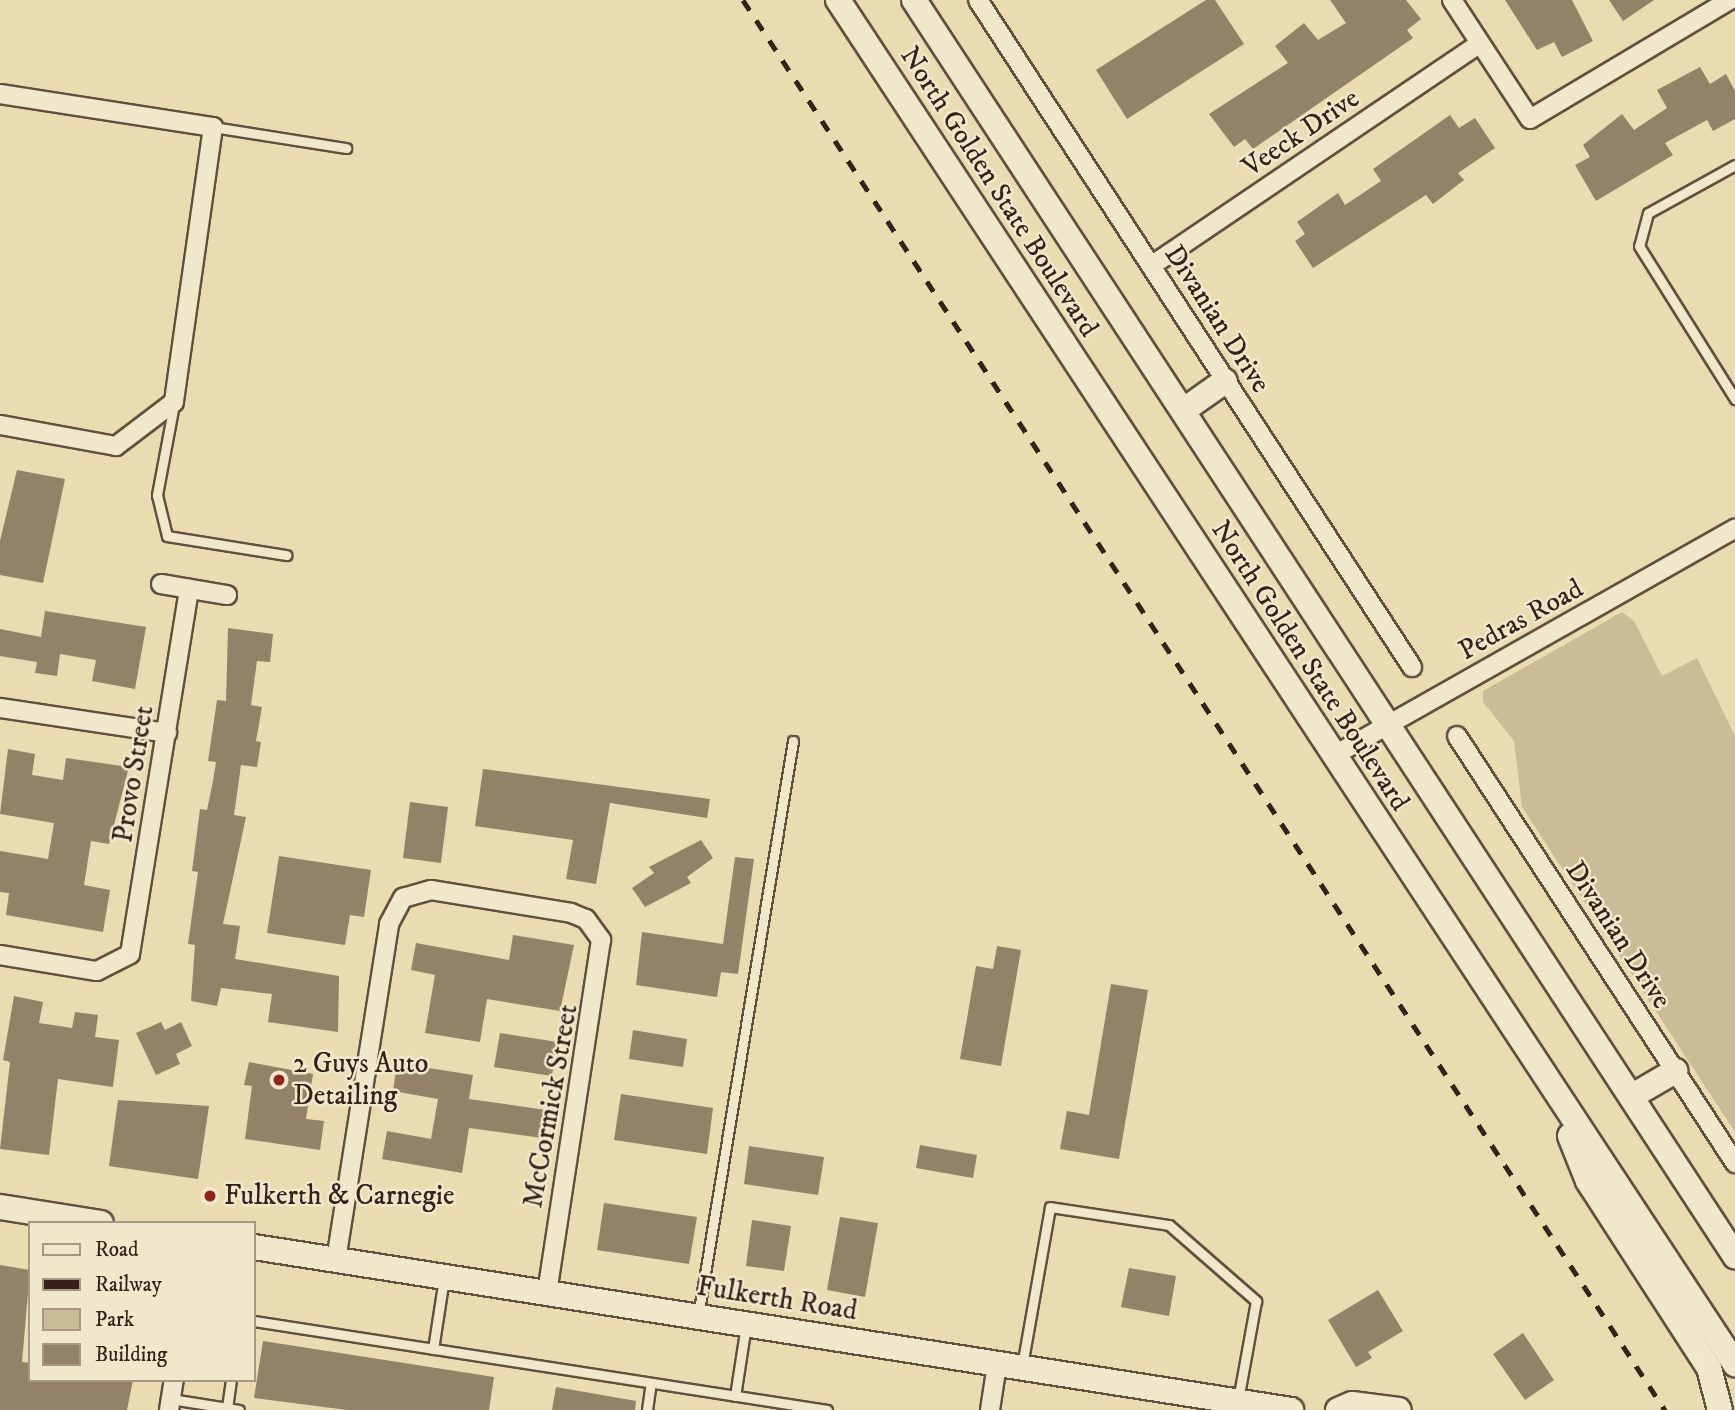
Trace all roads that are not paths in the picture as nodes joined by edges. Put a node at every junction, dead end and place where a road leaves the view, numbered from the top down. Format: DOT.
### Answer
graph roads {
  1 [pos="838,0"];
  2 [pos="914,0"];
  3 [pos="978,0"];
  4 [pos="1452,0"];
  5 [pos="1730,0"];
  6 [pos="1480,43"];
  7 [pos="0,94"];
  8 [pos="213,127"];
  9 [pos="346,148"];
  10 [pos="1735,165"];
  11 [pos="1151,266"];
  12 [pos="1225,381"];
  13 [pos="1735,399"];
  14 [pos="174,402"];
  15 [pos="1184,410"];
  16 [pos="0,425"];
  17 [pos="1735,529"];
  18 [pos="286,555"];
  19 [pos="161,584"];
  20 [pos="189,589"];
  21 [pos="227,595"];
  22 [pos="1412,667"];
  23 [pos="0,708"];
  24 [pos="1391,723"];
  25 [pos="167,733"];
  26 [pos="1457,736"];
  27 [pos="793,741"];
  28 [pos="1333,756"];
  29 [pos="0,955"];
  30 [pos="1675,1071"];
  31 [pos="1550,1087"];
  32 [pos="1634,1095"];
  33 [pos="1735,1163"];
  34 [pos="0,1207"];
  35 [pos="88,1221"];
  36 [pos="256,1247"];
  37 [pos="1735,1255"];
  38 [pos="335,1260"];
  39 [pos="444,1277"];
  40 [pos="547,1293"];
  41 [pos="698,1317"];
  42 [pos="256,1321"];
  43 [pos="746,1324"];
  44 [pos="433,1349"];
  45 [pos="1735,1364"];
  46 [pos="1010,1366"];
  47 [pos="174,1382"];
  48 [pos="231,1382"];
  49 [pos="651,1383"];
  50 [pos="735,1396"];
  51 [pos="1238,1402"];
  52 [pos="170,1405"];
  53 [pos="227,1408"];
  54 [pos="239,1410"];
  55 [pos="647,1410"];
  56 [pos="827,1410"];
  57 [pos="990,1410"];
  58 [pos="1291,1410"];
  59 [pos="1338,1410"];
  60 [pos="1399,1410"];
  61 [pos="1720,1410"];
  1 -- 28 [label="main road, North Golden State Boulevard"];
  2 -- 15 [label="main road, North Golden State Boulevard"];
  3 -- 11 [label="street, Divanian Drive"];
  4 -- 6 [label="street"];
  5 -- 6 [label="street"];
  6 -- 11 [label="street, Veeck Drive"];
  7 -- 8 [label="street"];
  8 -- 9 [label="lane"];
  8 -- 14 [label="street"];
  10 -- 13 [label="lane"];
  11 -- 12 [label="street, Divanian Drive"];
  12 -- 15 [label="main road"];
  12 -- 22 [label="street, Divanian Drive"];
  14 -- 16 [label="street"];
  14 -- 18 [label="lane"];
  15 -- 24 [label="main road, North Golden State Boulevard"];
  17 -- 24 [label="street, Pedras Road"];
  19 -- 20 [label="street"];
  20 -- 21 [label="street"];
  20 -- 25 [label="street, Provo Street"];
  23 -- 25 [label="street"];
  24 -- 28 [label="street, Pedras Road"];
  24 -- 32 [label="main road, North Golden State Boulevard"];
  25 -- 29 [label="street, Provo Street"];
  26 -- 30 [label="street, Divanian Drive"];
  27 -- 41 [label="lane"];
  28 -- 31 [label="main road, North Golden State Boulevard"];
  30 -- 32 [label="main road"];
  30 -- 33 [label="street, Divanian Drive"];
  31 -- 45 [label="main road, North Golden State Boulevard"];
  31 -- 61 [label="main road"];
  32 -- 37 [label="main road, North Golden State Boulevard"];
  34 -- 35 [label="main road"];
  36 -- 38 [label="main road, Fulkerth Road"];
  38 -- 39 [label="main road, Fulkerth Road"];
  38 -- 40 [label="street, McCormick Street"];
  39 -- 40 [label="main road, Fulkerth Road"];
  39 -- 44 [label="lane"];
  40 -- 41 [label="main road, Fulkerth Road"];
  41 -- 43 [label="main road, Fulkerth Road"];
  42 -- 44 [label="lane"];
  43 -- 46 [label="main road, Fulkerth Road"];
  43 -- 50 [label="lane"];
  44 -- 49 [label="lane"];
  46 -- 51 [label="main road, Fulkerth Road"];
  46 -- 51 [label="lane"];
  46 -- 57 [label="street"];
  47 -- 52 [label="street"];
  48 -- 53 [label="lane"];
  49 -- 50 [label="lane"];
  49 -- 55 [label="lane"];
  50 -- 56 [label="lane"];
  51 -- 58 [label="main road, Fulkerth Road"];
  52 -- 53 [label="lane"];
  53 -- 54 [label="lane"];
  59 -- 60 [label="main road"];
}
